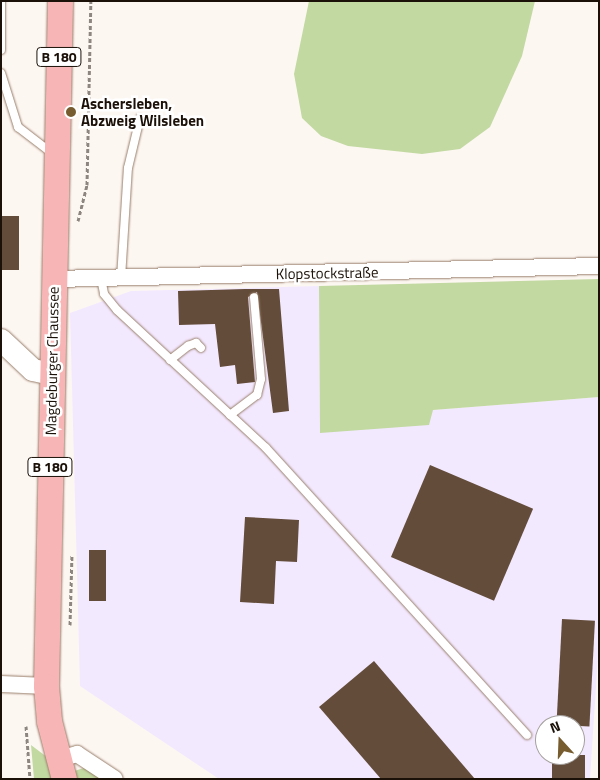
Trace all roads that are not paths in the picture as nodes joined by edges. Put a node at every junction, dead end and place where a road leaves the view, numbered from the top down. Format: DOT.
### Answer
graph roads {
  1 [pos="2,1"];
  2 [pos="60,1"];
  3 [pos="1,50"];
  4 [pos="1,73"];
  5 [pos="140,118"];
  6 [pos="57,156"];
  7 [pos="599,266"];
  8 [pos="101,278"];
  9 [pos="121,278"];
  10 [pos="54,279"];
  11 [pos="254,297"];
  12 [pos="1,340"];
  13 [pos="201,348"];
  14 [pos="170,360"];
  15 [pos="52,374"];
  16 [pos="230,415"];
  17 [pos="2,684"];
  18 [pos="36,687"];
  19 [pos="527,735"];
  20 [pos="61,769"];
  21 [pos="114,779"];
  1 -- 3 [label="lane"];
  2 -- 6 [label="main road, Magdeburger Chaussee / B 180"];
  4 -- 6 [label="lane"];
  5 -- 9 [label="lane"];
  6 -- 10 [label="main road, Magdeburger Chaussee / B 180"];
  7 -- 9 [label="street, Klopstockstraße"];
  8 -- 9 [label="street, Klopstockstraße"];
  8 -- 10 [label="street, Klopstockstraße"];
  8 -- 14 [label="lane"];
  10 -- 15 [label="main road, Magdeburger Chaussee / B 180"];
  11 -- 16 [label="lane"];
  12 -- 15 [label="street"];
  13 -- 14 [label="lane"];
  14 -- 16 [label="lane"];
  15 -- 18 [label="main road, Magdeburger Chaussee / B 180"];
  16 -- 19 [label="lane"];
  17 -- 18 [label="street"];
  18 -- 20 [label="main road, Magdeburger Chaussee / B 180"];
  20 -- 21 [label="street"];
}
